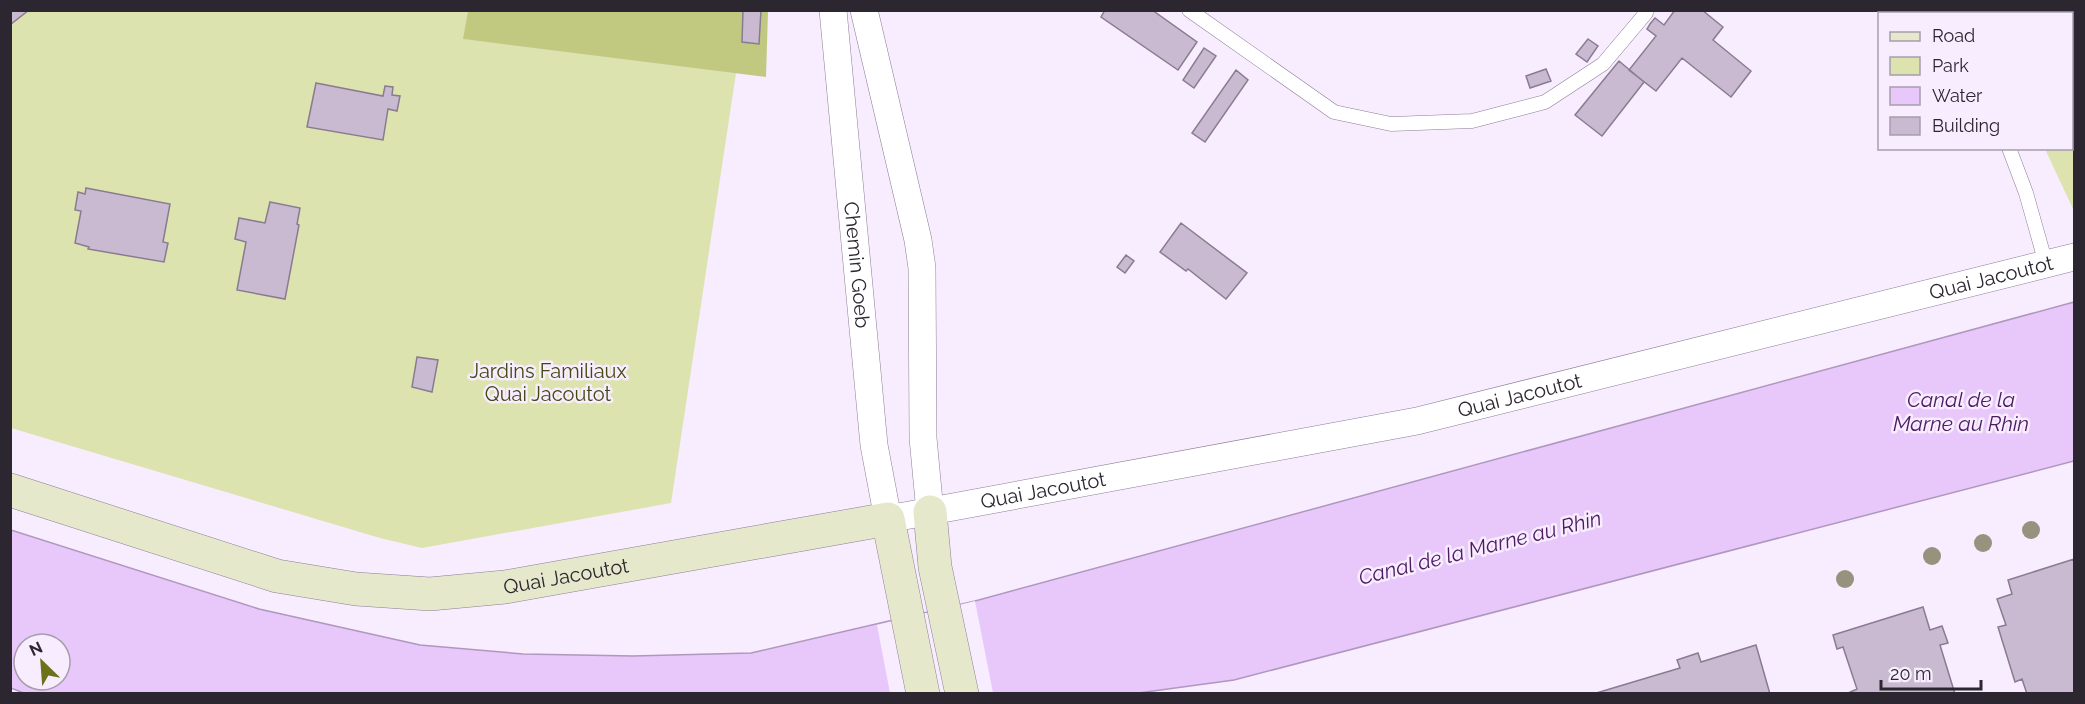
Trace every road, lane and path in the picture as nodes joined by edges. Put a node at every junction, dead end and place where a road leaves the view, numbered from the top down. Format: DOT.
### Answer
graph roads {
  1 [pos="833,10"];
  2 [pos="864,10"];
  3 [pos="1189,10"];
  4 [pos="1646,13"];
  5 [pos="2010,150"];
  6 [pos="2074,256"];
  7 [pos="2046,264"];
  8 [pos="10,490"];
  9 [pos="930,512"];
  10 [pos="888,519"];
  11 [pos="923,693"];
  12 [pos="962,693"];
  1 -- 10 [label="street, Chemin Goeb"];
  2 -- 9 [label="street"];
  3 -- 4 [label="lane"];
  5 -- 7 [label="lane"];
  6 -- 7 [label="street, Quai Jacoutot"];
  7 -- 9 [label="street, Quai Jacoutot"];
  8 -- 10 [label="main road, Quai Jacoutot"];
  9 -- 10 [label="street, Quai Jacoutot"];
  9 -- 12 [label="main road"];
  10 -- 11 [label="main road"];
}
